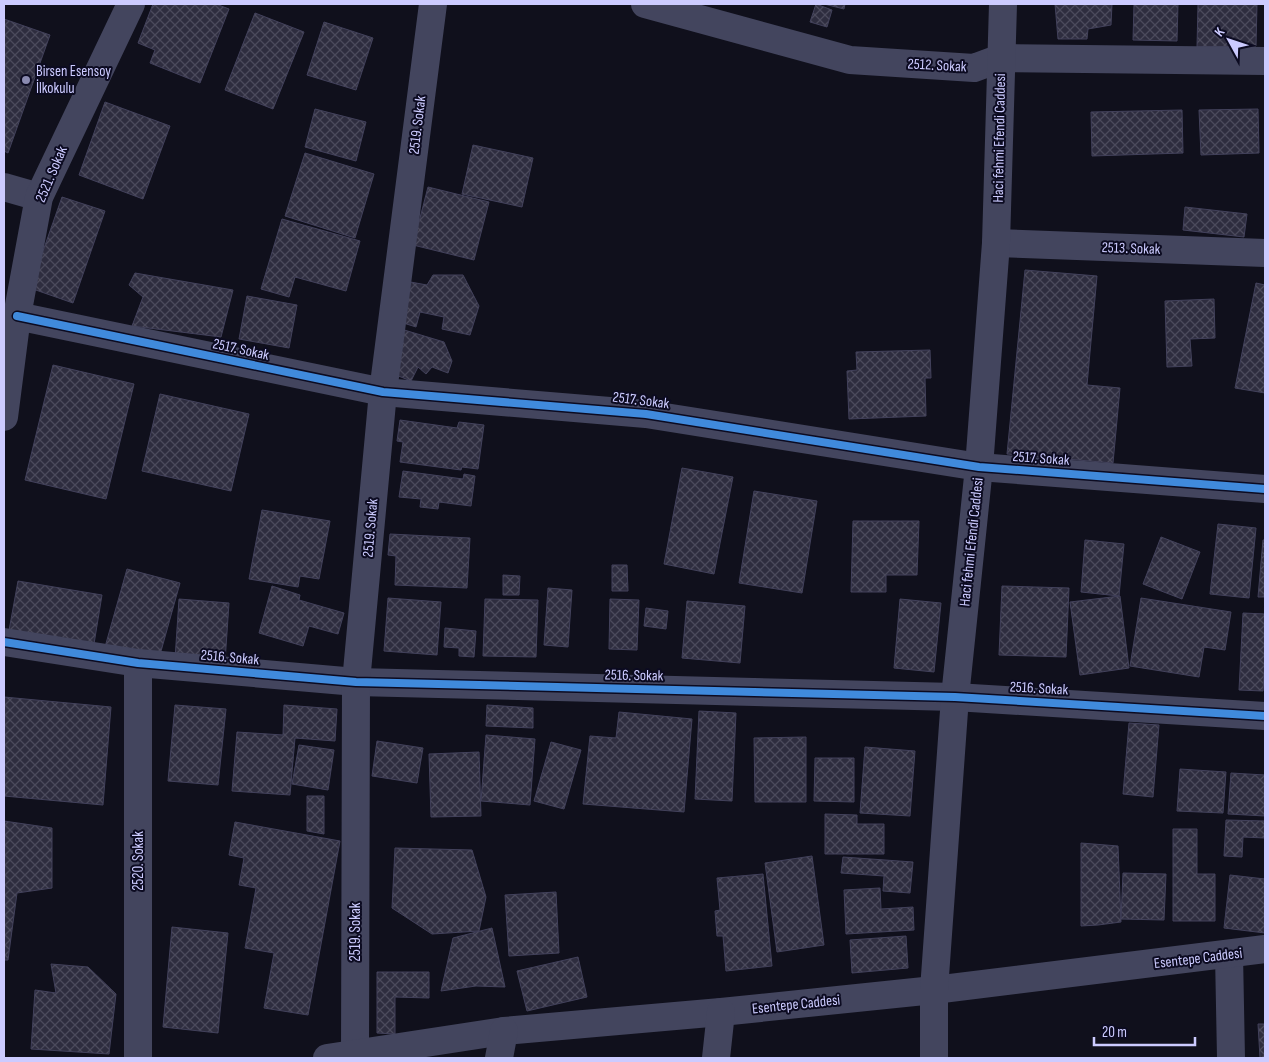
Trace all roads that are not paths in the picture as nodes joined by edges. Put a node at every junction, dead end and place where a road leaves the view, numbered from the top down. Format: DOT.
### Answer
graph roads {
  1 [pos="131,4"];
  2 [pos="432,4"];
  3 [pos="646,4"];
  4 [pos="1003,4"];
  5 [pos="1001,58"];
  6 [pos="1265,61"];
  7 [pos="4,187"];
  8 [pos="39,198"];
  9 [pos="996,243"];
  10 [pos="1265,253"];
  11 [pos="17,316"];
  12 [pos="383,392"];
  13 [pos="4,416"];
  14 [pos="979,467"];
  15 [pos="1265,489"];
  16 [pos="4,642"];
  17 [pos="138,663"];
  18 [pos="356,682"];
  19 [pos="955,697"];
  20 [pos="1265,716"];
  21 [pos="1265,949"];
  22 [pos="1229,954"];
  23 [pos="934,990"];
  24 [pos="721,1012"];
  25 [pos="504,1031"];
  26 [pos="355,1054"];
  27 [pos="138,1058"];
  28 [pos="327,1058"];
  29 [pos="499,1058"];
  30 [pos="716,1058"];
  31 [pos="934,1058"];
  32 [pos="1231,1058"];
  1 -- 8 [label="street, 2521. Sokak"];
  2 -- 12 [label="street, 2519. Sokak"];
  3 -- 5 [label="street, 2512. Sokak"];
  4 -- 5 [label="street, Haci fehmi Efendi Caddesi"];
  5 -- 6 [label="street, 2512. Sokak"];
  5 -- 9 [label="street, Haci fehmi Efendi Caddesi"];
  7 -- 8 [label="street"];
  8 -- 11 [label="street, 2521. Sokak"];
  9 -- 10 [label="street, 2513. Sokak"];
  9 -- 14 [label="street, Haci fehmi Efendi Caddesi"];
  11 -- 12 [label="street, 2517. Sokak"];
  11 -- 13 [label="street, 2521. Sokak"];
  12 -- 14 [label="street, 2517. Sokak"];
  12 -- 18 [label="street, 2519. Sokak"];
  14 -- 15 [label="street, 2517. Sokak"];
  14 -- 19 [label="street, Haci fehmi Efendi Caddesi"];
  16 -- 17 [label="street, 2516. Sokak"];
  17 -- 18 [label="street, 2516. Sokak"];
  17 -- 27 [label="street, 2520. Sokak"];
  18 -- 19 [label="street, 2516. Sokak"];
  18 -- 26 [label="street, 2519. Sokak"];
  19 -- 20 [label="street, 2516. Sokak"];
  19 -- 23 [label="street, Haci fehmi Efendi Caddesi"];
  21 -- 22 [label="street, Esentepe Caddesi"];
  22 -- 23 [label="street, Esentepe Caddesi"];
  22 -- 32 [label="street"];
  23 -- 24 [label="street, Esentepe Caddesi"];
  23 -- 31 [label="street, Haci fehmi Efendi Caddesi"];
  24 -- 25 [label="street, Esentepe Caddesi"];
  24 -- 30 [label="street"];
  25 -- 26 [label="street, Esentepe Caddesi"];
  25 -- 29 [label="street"];
  26 -- 28 [label="street, Esentepe Caddesi"];
}
